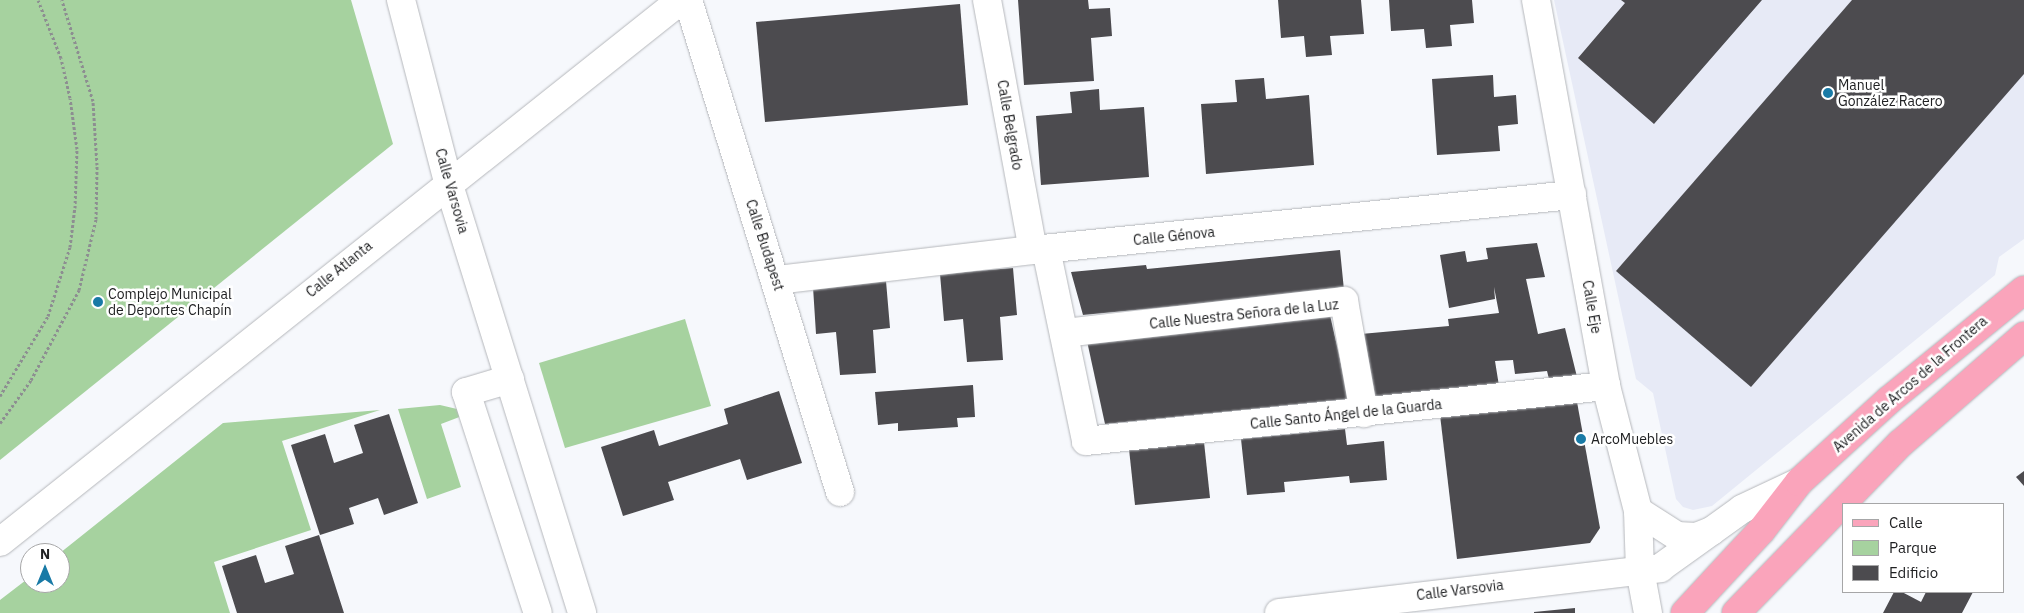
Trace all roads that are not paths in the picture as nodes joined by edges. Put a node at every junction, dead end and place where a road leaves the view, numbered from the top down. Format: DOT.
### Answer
graph roads {
  1 [pos="401,0"];
  2 [pos="681,0"];
  3 [pos="688,0"];
  4 [pos="987,0"];
  5 [pos="1536,0"];
  6 [pos="448,182"];
  7 [pos="1572,195"];
  8 [pos="1039,249"];
  9 [pos="776,280"];
  10 [pos="2024,290"];
  11 [pos="1064,333"];
  12 [pos="2024,336"];
  13 [pos="510,379"];
  14 [pos="1606,386"];
  15 [pos="1364,413"];
  16 [pos="1086,441"];
  17 [pos="1799,482"];
  18 [pos="840,492"];
  19 [pos="1843,503"];
  20 [pos="1842,504"];
  21 [pos="1638,511"];
  22 [pos="1716,530"];
  23 [pos="0,542"];
  24 [pos="1640,570"];
  25 [pos="1381,607"];
  26 [pos="538,613"];
  27 [pos="582,613"];
  28 [pos="1279,613"];
  29 [pos="1648,613"];
  30 [pos="1685,613"];
  31 [pos="1736,613"];
  1 -- 6 [label="street, Calle Varsovia"];
  2 -- 6 [label="street, Calle Atlanta"];
  3 -- 9 [label="street, Calle Budapest"];
  4 -- 8 [label="street, Calle Belgrado"];
  5 -- 7 [label="street, Calle Eje"];
  6 -- 13 [label="street, Calle Varsovia"];
  6 -- 23 [label="street, Calle Atlanta"];
  7 -- 8 [label="street, Calle Génova"];
  7 -- 14 [label="street, Calle Eje"];
  8 -- 9 [label="street, Calle Génova"];
  8 -- 11 [label="street, Calle Belgrado"];
  9 -- 18 [label="street, Calle Budapest"];
  10 -- 17 [label="main road, Avenida de Arcos de la Frontera"];
  11 -- 15 [label="street, Calle Nuestra Señora de la Luz"];
  11 -- 16 [label="street, Calle Belgrado"];
  12 -- 19 [label="main road"];
  13 -- 26 [label="street"];
  13 -- 27 [label="street, Calle Varsovia"];
  14 -- 15 [label="street, Calle Santo Ángel de la Guarda"];
  14 -- 21 [label="street, Calle Eje"];
  15 -- 16 [label="street, Calle Santo Ángel de la Guarda"];
  17 -- 22 [label="street, Avenida de Arcos de la Frontera"];
  17 -- 30 [label="main road, Avenida de Arcos de la Frontera"];
  20 -- 31 [label="main road"];
  21 -- 22 [label="street, Avenida de Arcos de la Frontera"];
  21 -- 24 [label="street, Calle Eje"];
  22 -- 24 [label="street, Avenida de Arcos de la Frontera"];
  24 -- 25 [label="street, Calle Varsovia"];
  24 -- 29 [label="street, Calle Eje"];
  25 -- 28 [label="street, Calle Varsovia"];
}
